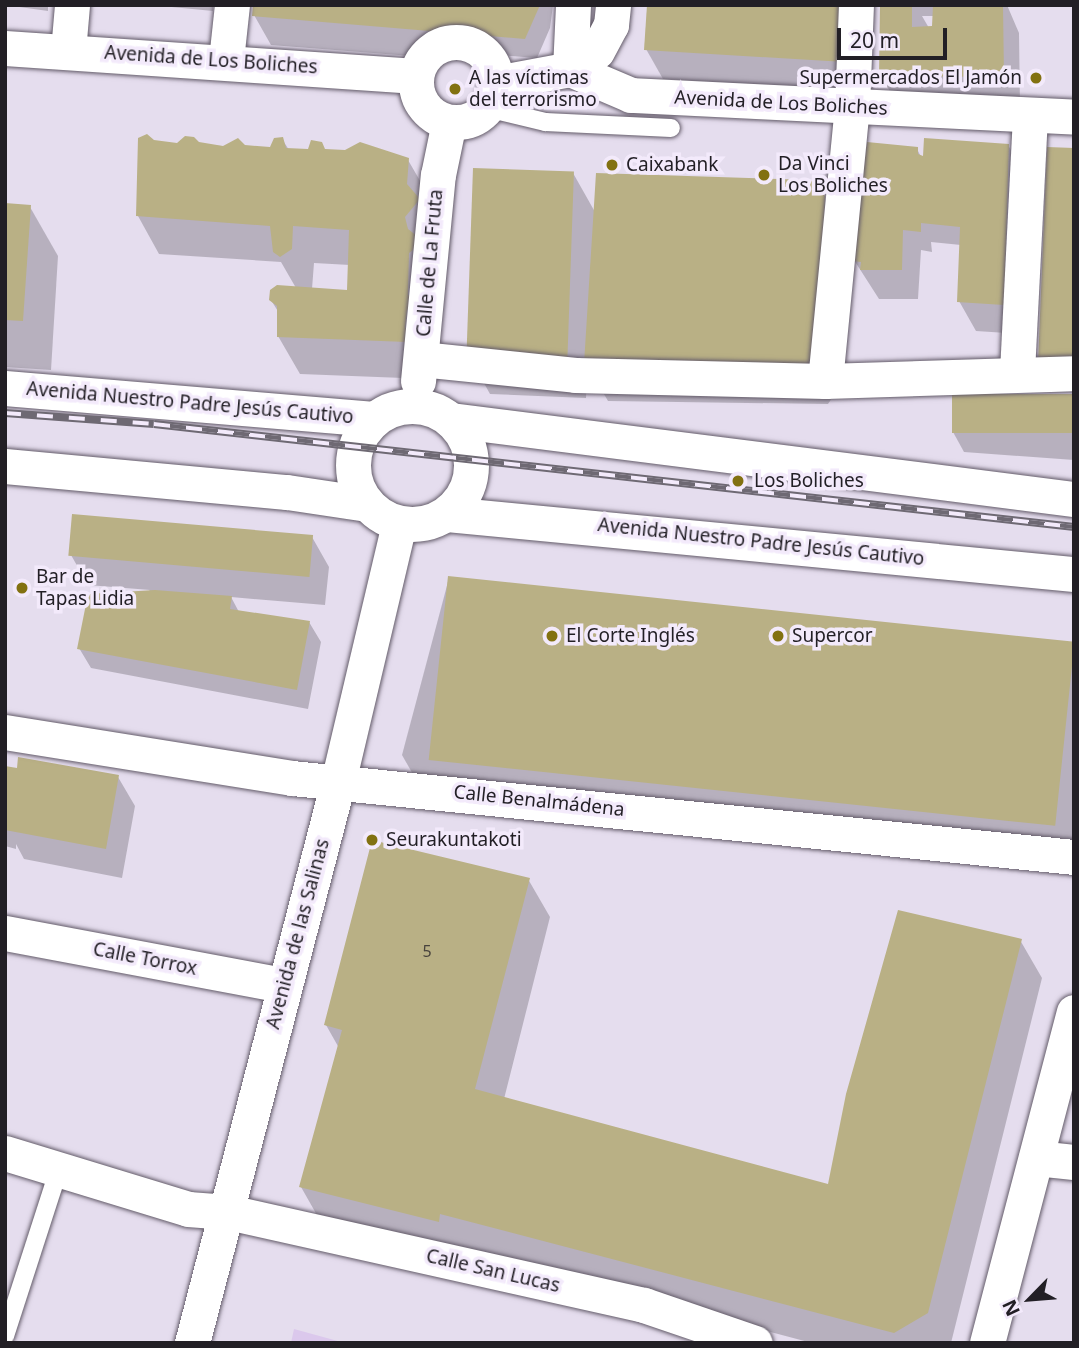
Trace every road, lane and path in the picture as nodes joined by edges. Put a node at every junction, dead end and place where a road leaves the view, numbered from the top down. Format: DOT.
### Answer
graph roads {
  1 [pos="72,5"];
  2 [pos="232,5"];
  3 [pos="573,5"];
  4 [pos="613,5"];
  5 [pos="856,5"];
  6 [pos="5,48"];
  7 [pos="68,51"];
  8 [pos="226,60"];
  9 [pos="570,69"];
  10 [pos="416,76"];
  11 [pos="492,95"];
  12 [pos="852,108"];
  13 [pos="1030,115"];
  14 [pos="1074,117"];
  15 [pos="449,122"];
  16 [pos="671,128"];
  17 [pos="421,359"];
  18 [pos="1017,372"];
  19 [pos="1074,373"];
  20 [pos="825,381"];
  21 [pos="5,388"];
  22 [pos="415,405"];
  23 [pos="374,419"];
  24 [pos="451,420"];
  25 [pos="5,466"];
  26 [pos="1074,499"];
  27 [pos="367,504"];
  28 [pos="447,514"];
  29 [pos="399,524"];
  30 [pos="1074,573"];
  31 [pos="5,732"];
  32 [pos="338,782"];
  33 [pos="1074,857"];
  34 [pos="5,933"];
  35 [pos="284,985"];
  36 [pos="1074,1012"];
  37 [pos="5,1153"];
  38 [pos="1036,1158"];
  39 [pos="1074,1162"];
  40 [pos="59,1169"];
  41 [pos="228,1212"];
  42 [pos="5,1336"];
  43 [pos="192,1343"];
  44 [pos="755,1343"];
  45 [pos="987,1343"];
  1 -- 7 [label="street"];
  2 -- 8 [label="street"];
  3 -- 9 [label="street"];
  4 -- 9 [label="street"];
  5 -- 12 [label="street"];
  6 -- 7 [label="street, Avenida de Los Boliches"];
  7 -- 8 [label="street, Avenida de Los Boliches"];
  8 -- 10 [label="street, Avenida de Los Boliches"];
  9 -- 11 [label="street"];
  9 -- 12 [label="street, Avenida de Los Boliches"];
  10 -- 11 [label="street"];
  10 -- 15 [label="street"];
  11 -- 15 [label="street"];
  11 -- 16 [label="lane"];
  12 -- 13 [label="street, Avenida de Los Boliches"];
  12 -- 20 [label="street"];
  13 -- 14 [label="street, Avenida de Los Boliches"];
  13 -- 18 [label="street"];
  15 -- 17 [label="street, Calle de La Fruta"];
  17 -- 20 [label="street"];
  17 -- 22 [label="street, Calle de La Fruta"];
  18 -- 19 [label="street"];
  18 -- 20 [label="street"];
  21 -- 23 [label="street, Avenida Nuestro Padre Jesús Cautivo"];
  22 -- 23 [label="street"];
  22 -- 24 [label="street"];
  23 -- 27 [label="street"];
  24 -- 26 [label="street"];
  24 -- 28 [label="street"];
  25 -- 27 [label="street"];
  27 -- 29 [label="street"];
  28 -- 29 [label="street"];
  28 -- 30 [label="street, Avenida Nuestro Padre Jesús Cautivo"];
  29 -- 32 [label="street, Avenida de las Salinas"];
  31 -- 32 [label="street, Calle Benalmádena"];
  32 -- 33 [label="street, Calle Benalmádena"];
  32 -- 35 [label="street, Avenida de las Salinas"];
  34 -- 35 [label="street, Calle Torrox"];
  35 -- 41 [label="street, Avenida de las Salinas"];
  36 -- 38 [label="street"];
  37 -- 40 [label="street, Calle San Lucas"];
  38 -- 39 [label="street"];
  38 -- 45 [label="street"];
  40 -- 41 [label="street, Calle San Lucas"];
  40 -- 42 [label="lane"];
  41 -- 43 [label="street, Avenida de las Salinas"];
  41 -- 44 [label="street, Calle San Lucas"];
}
